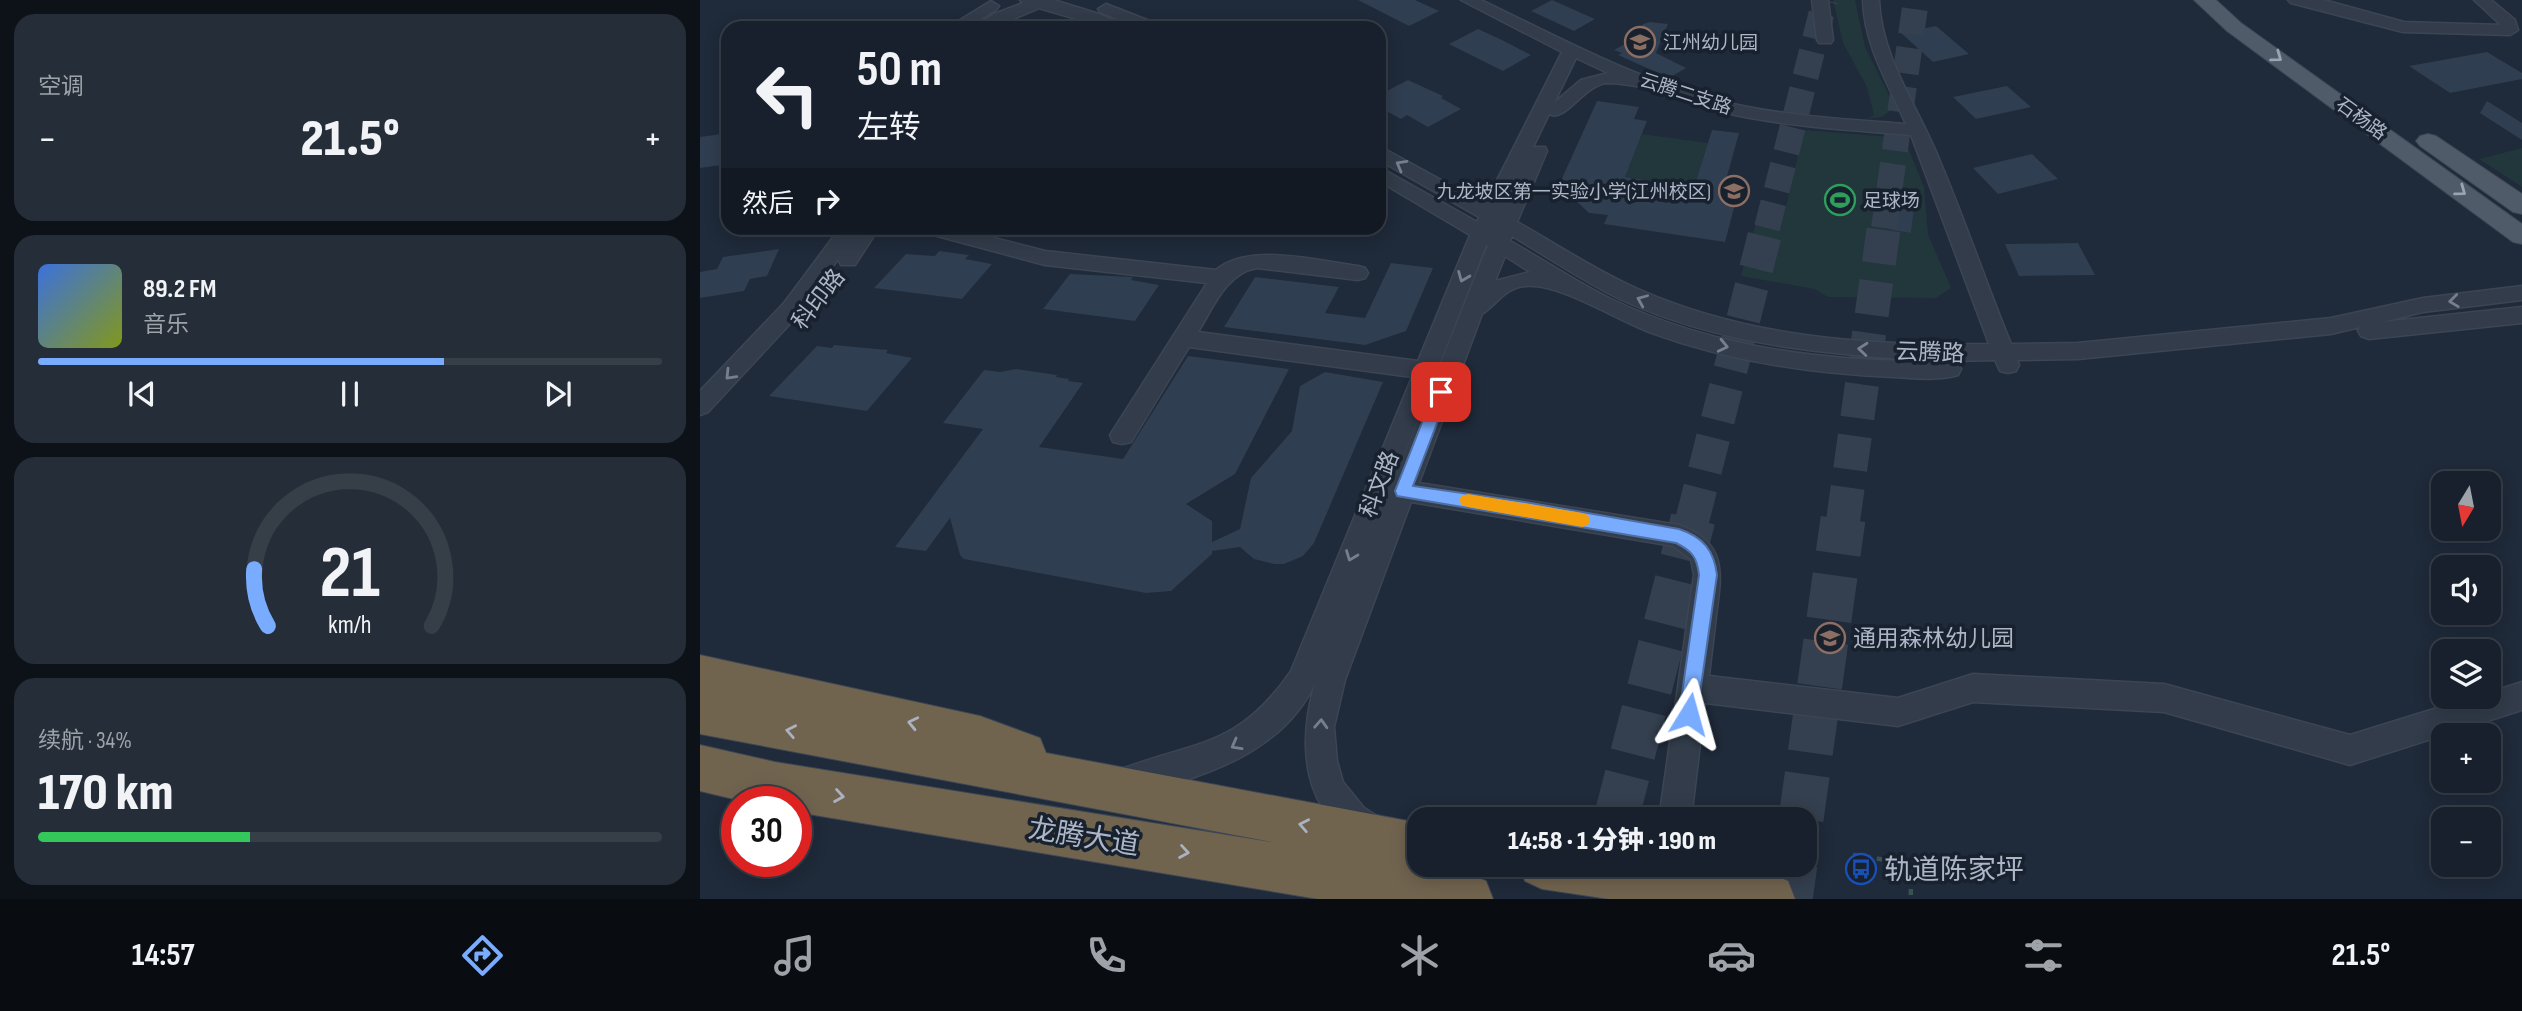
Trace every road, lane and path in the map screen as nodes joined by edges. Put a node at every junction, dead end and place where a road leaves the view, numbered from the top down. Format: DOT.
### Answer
graph roads {
  1 [pos="1004,0"];
  2 [pos="1073,0"];
  3 [pos="1469,0"];
  4 [pos="1820,0"];
  5 [pos="1871,0"];
  6 [pos="2204,0"];
  7 [pos="2231,0"];
  8 [pos="2296,0"];
  9 [pos="2482,0"];
  10 [pos="1038,1"];
  11 [pos="967,21"];
  12 [pos="992,21"];
  13 [pos="1099,21"];
  14 [pos="1134,21"];
  15 [pos="1825,40"];
  16 [pos="1578,52"];
  17 [pos="1652,84"];
  18 [pos="1556,112"];
  19 [pos="1919,130"];
  20 [pos="1521,152"];
  21 [pos="1386,156"];
  22 [pos="1386,176"];
  23 [pos="1431,181"];
  24 [pos="2522,206"];
  25 [pos="1493,229"];
  26 [pos="845,235"];
  27 [pos="864,235"];
  28 [pos="959,235"];
  29 [pos="2522,236"];
  30 [pos="1359,273"];
  31 [pos="1221,278"];
  32 [pos="2522,293"];
  33 [pos="1584,295"];
  34 [pos="2522,315"];
  35 [pos="1470,317"];
  36 [pos="770,334"];
  37 [pos="1184,338"];
  38 [pos="2006,360"];
  39 [pos="1424,370"];
  40 [pos="700,406"];
  41 [pos="1122,435"];
  42 [pos="1403,491"];
  43 [pos="700,675"];
  44 [pos="1692,688"];
  45 [pos="2522,696"];
  46 [pos="700,713"];
  47 [pos="700,768"];
  48 [pos="1113,787"];
  49 [pos="1677,807"];
  50 [pos="1407,844"];
  51 [pos="1407,846"];
  52 [pos="1853,855"];
  53 [pos="1906,864"];
  54 [pos="2000,877"];
  55 [pos="1703,878"];
  56 [pos="1468,899"];
  57 [pos="1770,899"];
  58 [pos="1911,899"];
  1 -- 11 [label="street"];
  2 -- 14 [label="street"];
  3 -- 16 [label="street, 云腾二支路"];
  4 -- 15 [label="street"];
  5 -- 19 [label="street"];
  6 -- 29 [label="main road, 石杨路, one-way"];
  7 -- 24 [label="main road, 石杨路"];
  8 -- 9 [label="street"];
  10 -- 12 [label="street"];
  10 -- 13 [label="street"];
  16 -- 17 [label="street, 云腾二支路"];
  16 -- 18 [label="street, 科文路"];
  16 -- 20 [label="street, 科文路"];
  17 -- 18 [label="street"];
  17 -- 19 [label="street, 云腾二支路"];
  18 -- 25 [label="street, 科文路"];
  19 -- 38 [label="street"];
  20 -- 23 [label="street"];
  20 -- 25 [label="street, 科文路"];
  23 -- 21 [label="street, 云腾路, one-way"];
  22 -- 25 [label="street, 云腾路"];
  23 -- 25 [label="street, 云腾路"];
  25 -- 33 [label="street, 云腾路"];
  25 -- 35 [label="street, 科文路"];
  38 -- 25 [label="street, 云腾路, one-way"];
  25 -- 39 [label="street, 科文路, one-way"];
  26 -- 36 [label="street, 科印路"];
  27 -- 36 [label="street, 科印路"];
  28 -- 31 [label="street"];
  30 -- 31 [label="street"];
  31 -- 37 [label="street"];
  32 -- 38 [label="street, 云腾路, one-way"];
  33 -- 35 [label="street"];
  33 -- 38 [label="street, 云腾路, one-way"];
  34 -- 38 [label="street, 云腾路"];
  35 -- 42 [label="street, 科文路"];
  36 -- 40 [label="street, 科印路, one-way"];
  37 -- 39 [label="street"];
  37 -- 41 [label="street"];
  39 -- 48 [label="street, 科文路, one-way"];
  42 -- 44 [label="street"];
  50 -- 42 [label="street, 科文路, one-way"];
  48 -- 43 [label="highway, one-way"];
  44 -- 45 [label="street"];
  44 -- 49 [label="street"];
  48 -- 46 [label="highway, one-way"];
  47 -- 56 [label="highway, 龙腾大道, one-way"];
  51 -- 48 [label="highway, one-way"];
  52 -- 53 [label="path"];
  53 -- 54 [label="path"];
  53 -- 58 [label="path"];
  55 -- 57 [label="highway"];
}
